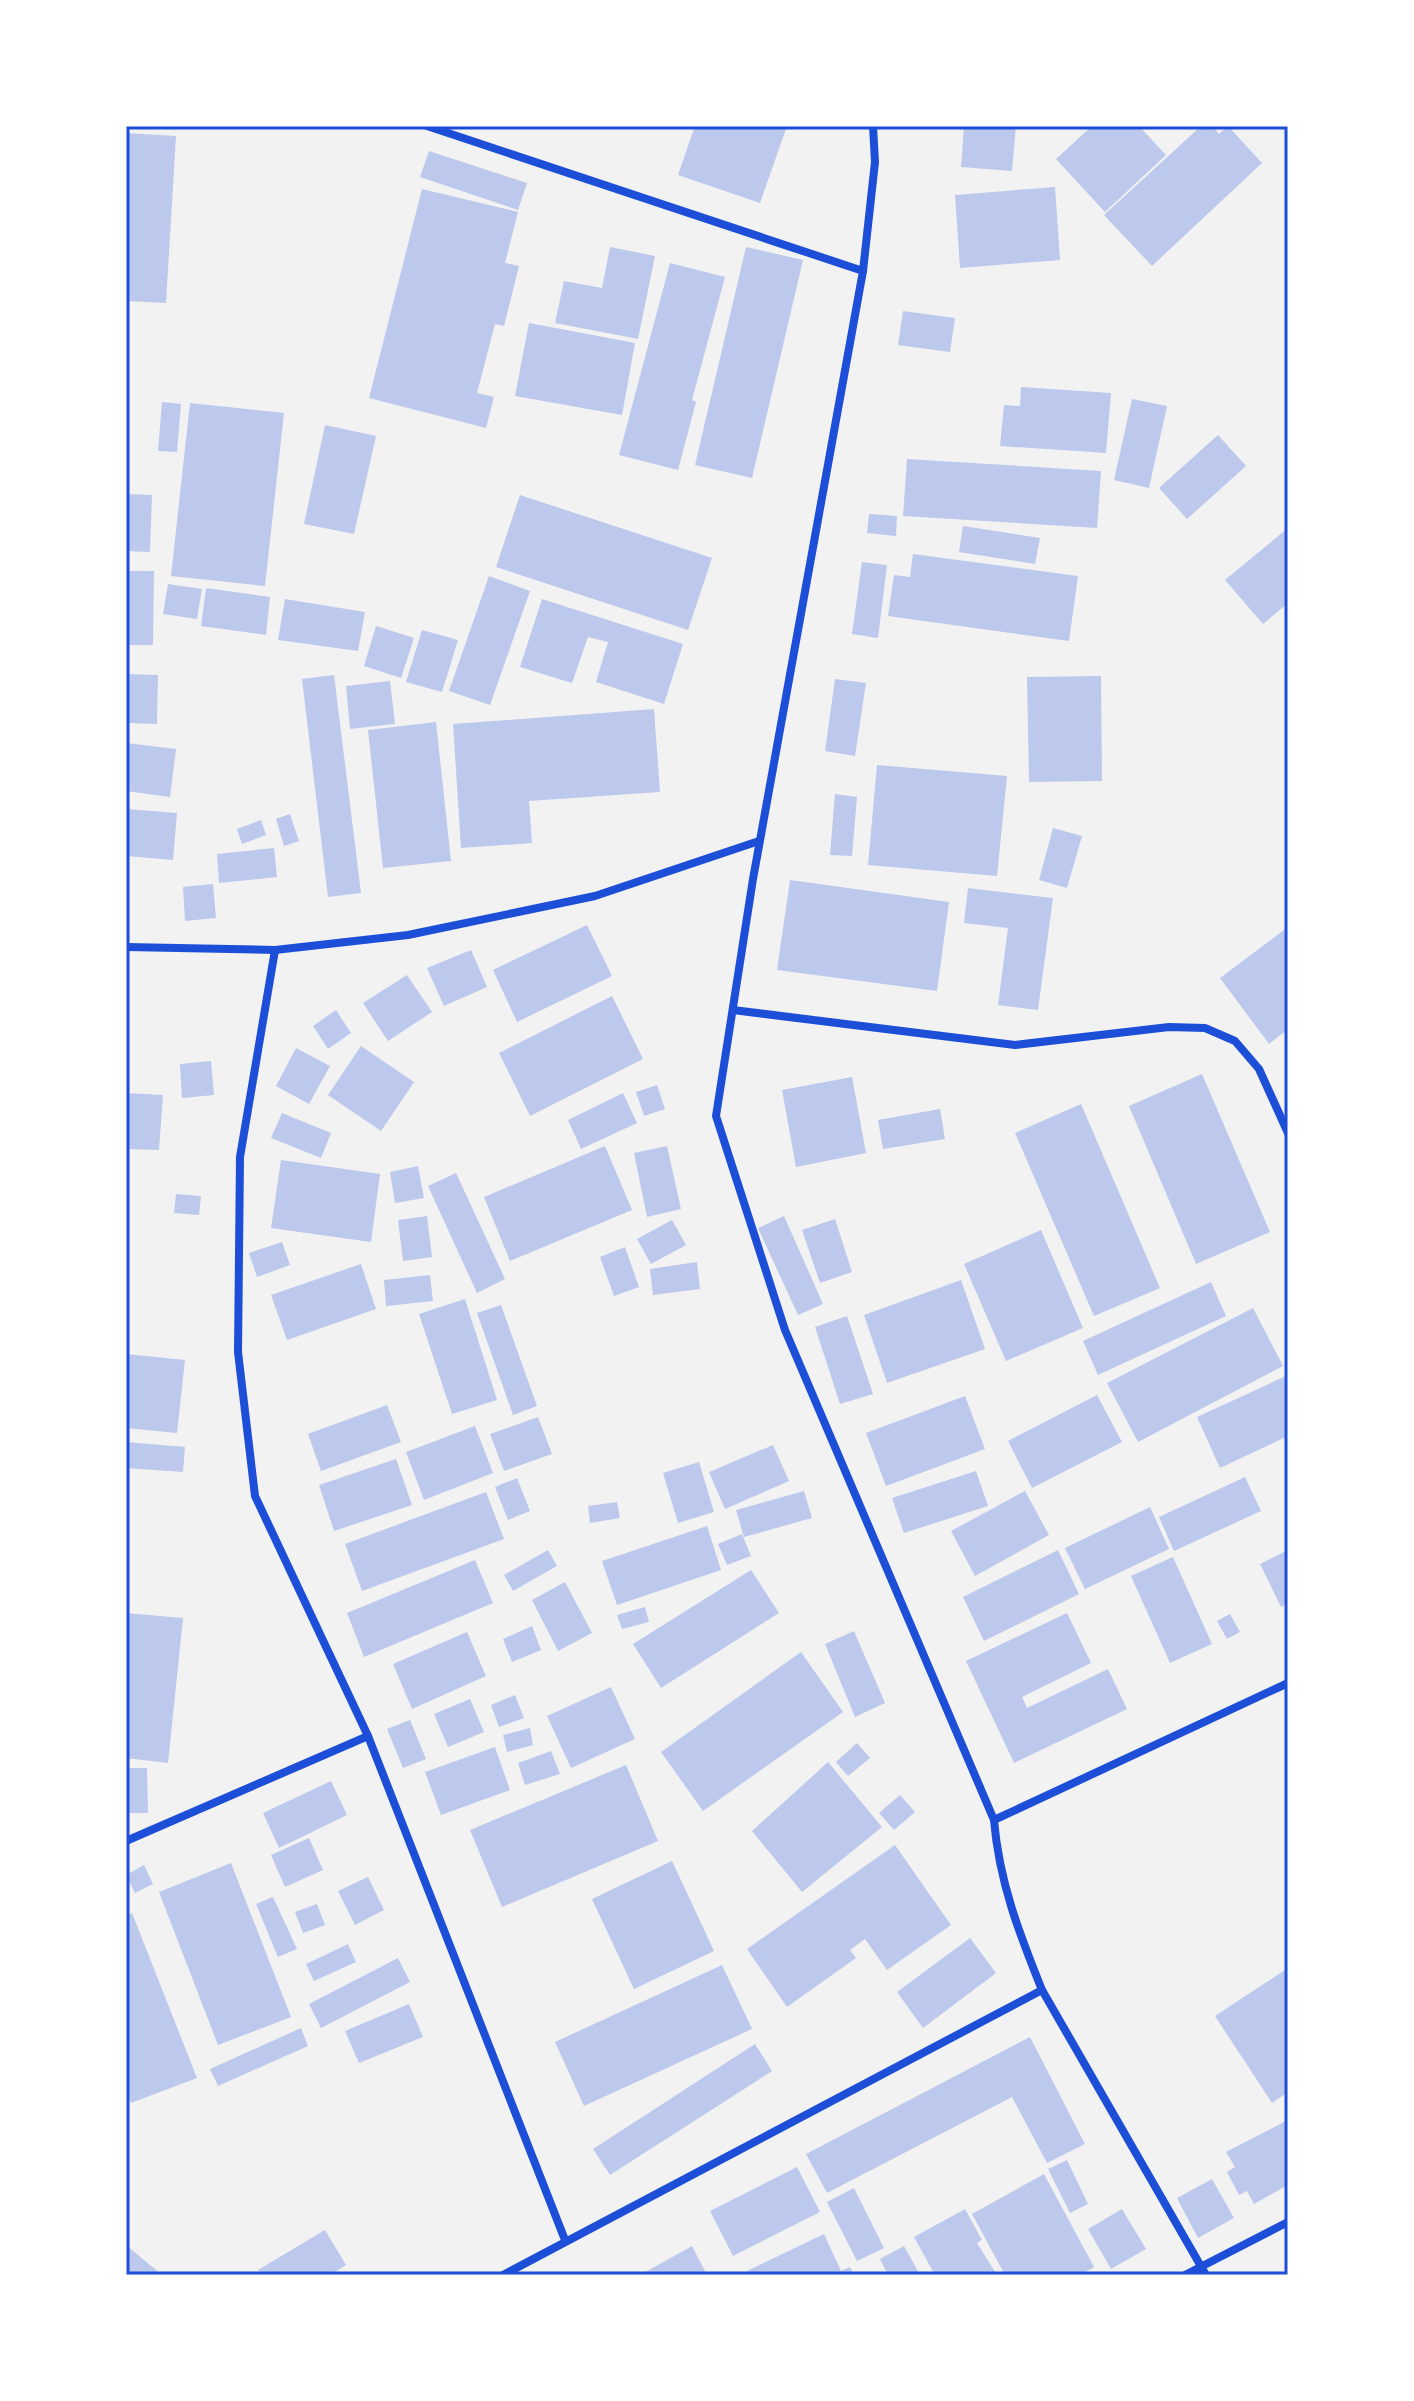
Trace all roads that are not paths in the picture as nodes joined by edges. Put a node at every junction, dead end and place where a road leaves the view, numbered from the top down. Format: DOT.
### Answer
graph roads {
  1 [pos="427,126"];
  2 [pos="873,126"];
  3 [pos="863,271"];
  4 [pos="759,841"];
  5 [pos="126,947"];
  6 [pos="275,950"];
  7 [pos="733,1010"];
  8 [pos="1288,1133"];
  9 [pos="1288,1683"];
  10 [pos="368,1736"];
  11 [pos="994,1820"];
  12 [pos="126,1841"];
  13 [pos="1042,1990"];
  14 [pos="1288,2222"];
  15 [pos="565,2240"];
  16 [pos="1204,2271"];
  17 [pos="503,2275"];
  18 [pos="1185,2275"];
  1 -- 3 [label="street"];
  2 -- 3 [label="street"];
  3 -- 4 [label="street"];
  4 -- 6 [label="street"];
  4 -- 7 [label="street"];
  5 -- 6 [label="street"];
  6 -- 10 [label="street"];
  7 -- 8 [label="street"];
  7 -- 11 [label="street"];
  9 -- 11 [label="street"];
  10 -- 12 [label="street"];
  10 -- 15 [label="street"];
  11 -- 13 [label="street"];
  13 -- 15 [label="street"];
  13 -- 16 [label="street"];
  14 -- 16 [label="street"];
  15 -- 17 [label="street"];
  16 -- 18 [label="street"];
}
